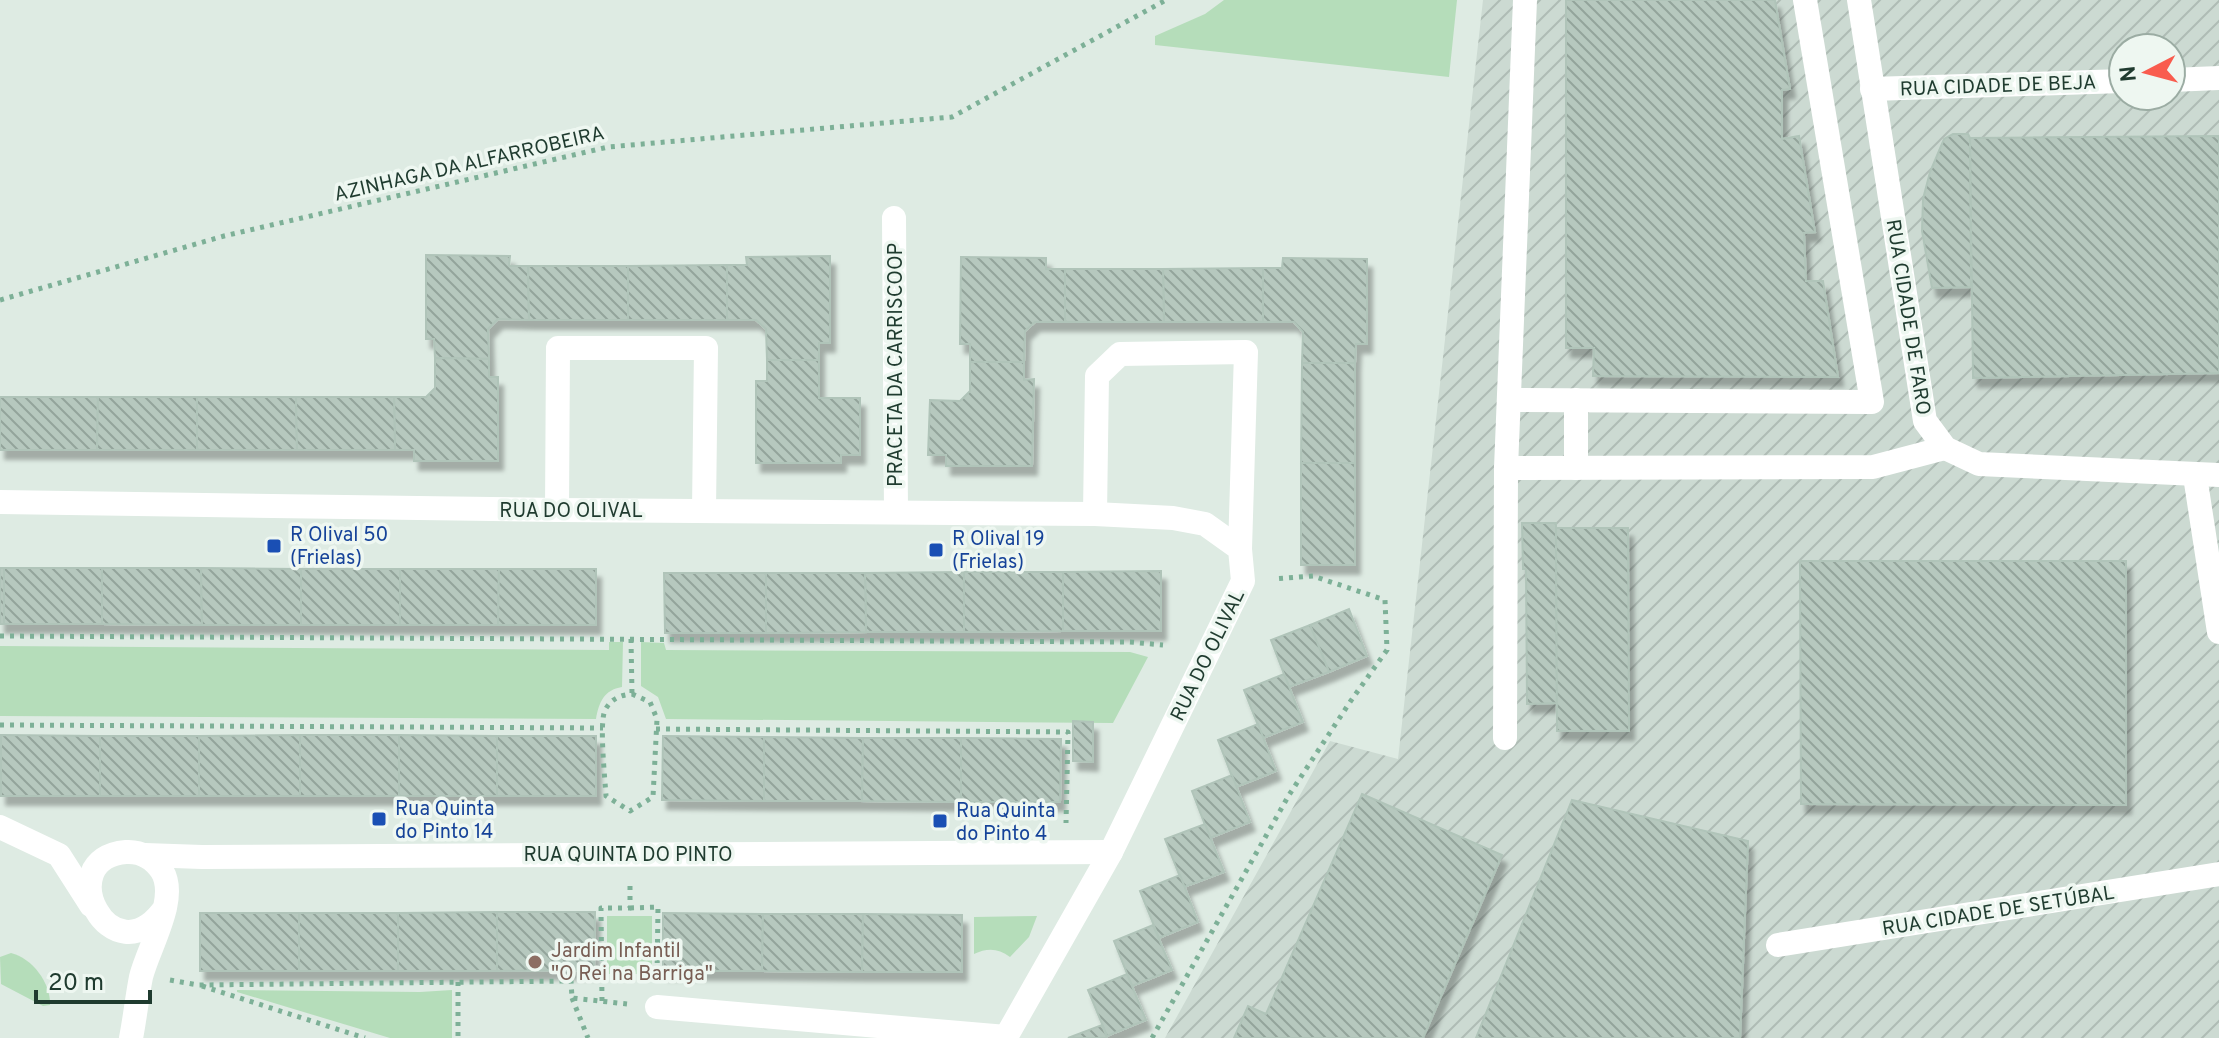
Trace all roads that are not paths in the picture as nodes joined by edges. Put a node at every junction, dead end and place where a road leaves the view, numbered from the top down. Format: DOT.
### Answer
graph roads {
  1 [pos="1525,0"];
  2 [pos="1805,0"];
  3 [pos="1859,0"];
  4 [pos="2219,78"];
  5 [pos="2187,79"];
  6 [pos="2107,82"];
  7 [pos="1872,89"];
  8 [pos="894,218"];
  9 [pos="1509,400"];
  10 [pos="1576,400"];
  11 [pos="1945,448"];
  12 [pos="1506,468"];
  13 [pos="1576,468"];
  14 [pos="2207,475"];
  15 [pos="0,502"];
  16 [pos="557,510"];
  17 [pos="704,510"];
  18 [pos="896,512"];
  19 [pos="1095,514"];
  20 [pos="1240,549"];
  21 [pos="2219,632"];
  22 [pos="1505,738"];
  23 [pos="0,827"];
  24 [pos="1111,852"];
  25 [pos="114,854"];
  26 [pos="59,855"];
  27 [pos="145,855"];
  28 [pos="202,857"];
  29 [pos="2219,874"];
  30 [pos="166,900"];
  31 [pos="91,905"];
  32 [pos="112,927"];
  33 [pos="1778,945"];
  34 [pos="142,975"];
  35 [pos="657,1007"];
  36 [pos="131,1038"];
  1 -- 9 [label="street"];
  2 -- 10 [label="street"];
  3 -- 7 [label="street, RUA CIDADE DE FARO"];
  4 -- 5 [label="street"];
  6 -- 7 [label="street, RUA CIDADE DE BEJA"];
  7 -- 11 [label="street, RUA CIDADE DE FARO"];
  8 -- 18 [label="street, PRACETA DA CARRISCOOP"];
  9 -- 10 [label="street"];
  9 -- 12 [label="street"];
  10 -- 13 [label="street"];
  11 -- 13 [label="street"];
  11 -- 14 [label="street"];
  12 -- 13 [label="street"];
  12 -- 22 [label="street"];
  14 -- 21 [label="street"];
  15 -- 16 [label="street, RUA DO OLIVAL"];
  16 -- 17 [label="street, RUA DO OLIVAL"];
  16 -- 17 [label="street"];
  17 -- 18 [label="street, RUA DO OLIVAL"];
  18 -- 19 [label="street, RUA DO OLIVAL"];
  19 -- 20 [label="street, RUA DO OLIVAL"];
  19 -- 20 [label="street"];
  20 -- 24 [label="street, RUA DO OLIVAL"];
  23 -- 26 [label="street"];
  24 -- 28 [label="street, RUA QUINTA DO PINTO"];
  24 -- 35 [label="street, RUA DO OLIVAL"];
  25 -- 26 [label="street"];
  25 -- 27 [label="street"];
  25 -- 31 [label="street"];
  26 -- 31 [label="street"];
  27 -- 28 [label="street, RUA QUINTA DO PINTO"];
  27 -- 30 [label="street"];
  28 -- 30 [label="street"];
  29 -- 33 [label="street, RUA CIDADE DE SETÚBAL"];
  30 -- 32 [label="street"];
  30 -- 34 [label="street"];
  31 -- 32 [label="street"];
  32 -- 34 [label="street"];
  34 -- 36 [label="street"];
}
